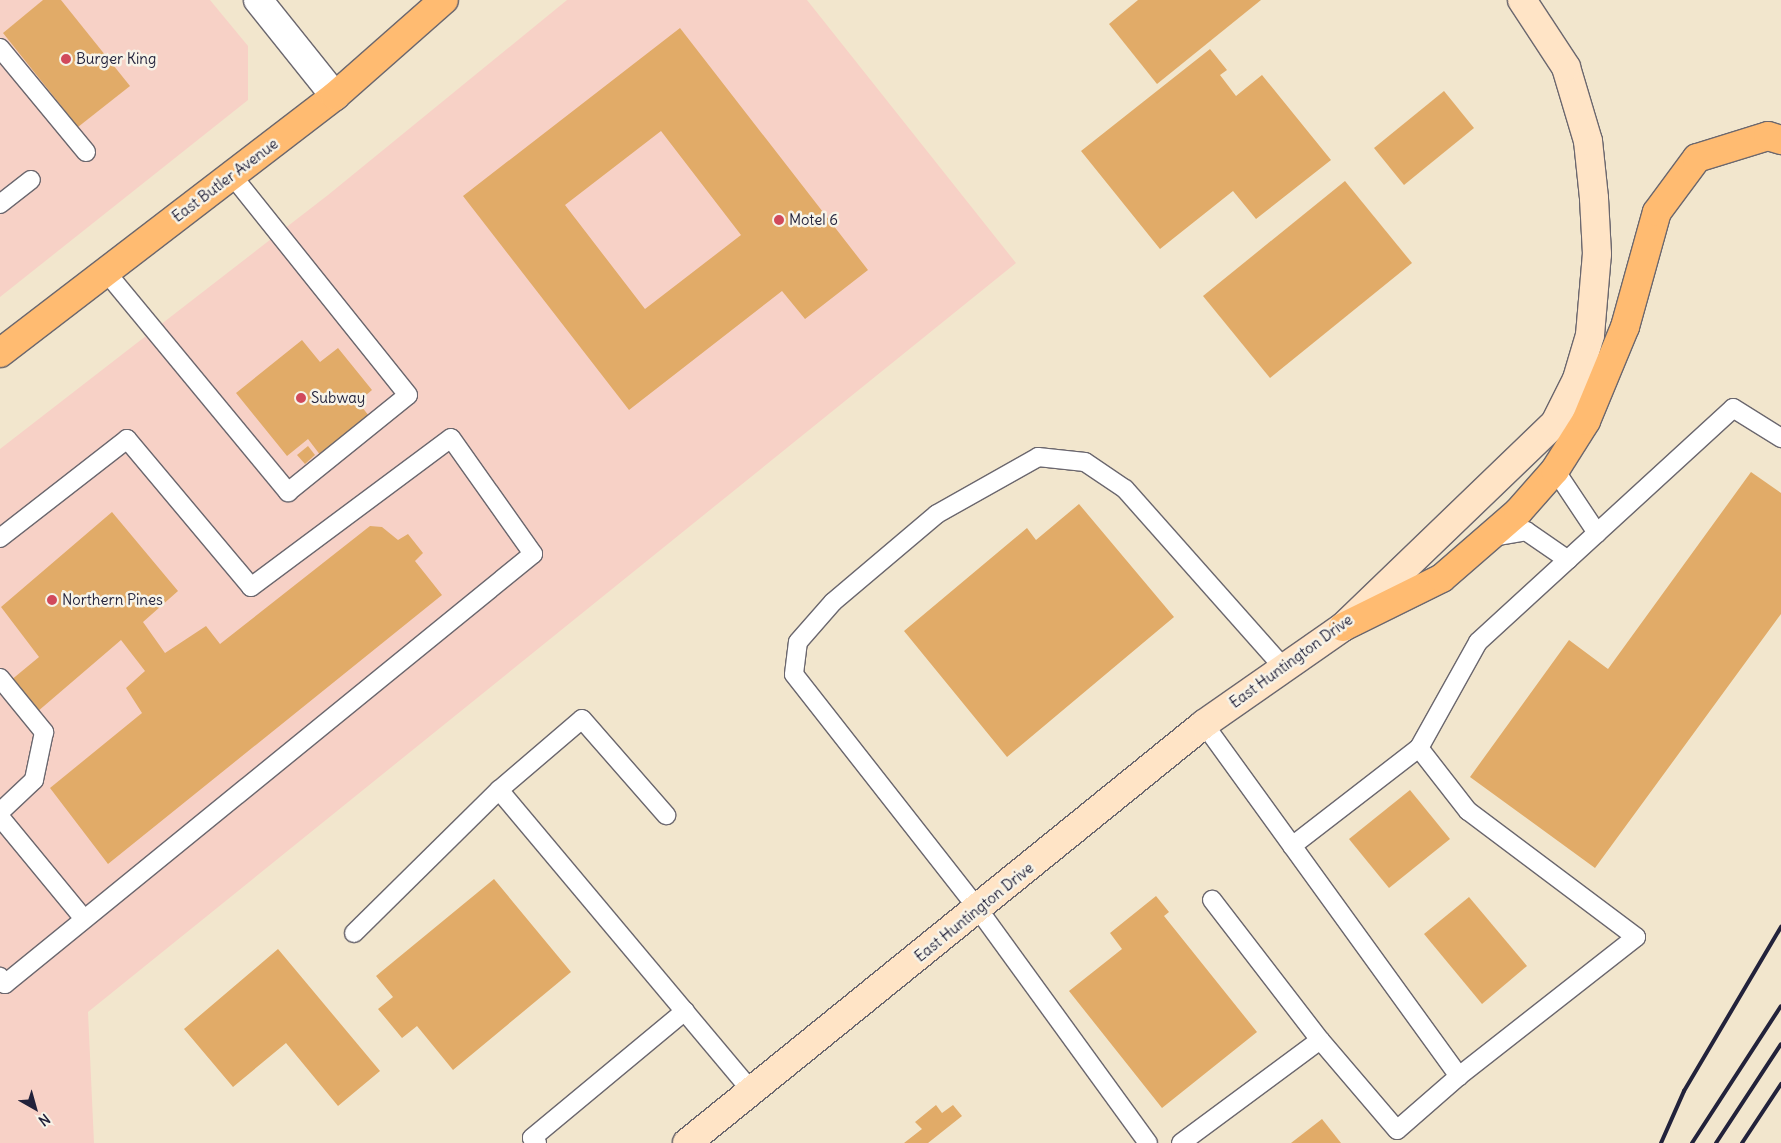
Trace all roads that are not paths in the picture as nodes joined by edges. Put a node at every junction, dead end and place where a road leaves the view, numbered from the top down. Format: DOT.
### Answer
graph roads {
  1 [pos="258,0"];
  2 [pos="444,0"];
  3 [pos="1522,0"];
  4 [pos="0,48"];
  5 [pos="335,96"];
  6 [pos="1781,140"];
  7 [pos="86,152"];
  8 [pos="232,175"];
  9 [pos="31,180"];
  10 [pos="0,204"];
  11 [pos="106,272"];
  12 [pos="0,353"];
  13 [pos="1781,438"];
  14 [pos="1555,470"];
  15 [pos="1597,533"];
  16 [pos="0,538"];
  17 [pos="1488,538"];
  18 [pos="1568,560"];
  19 [pos="1343,627"];
  20 [pos="1284,668"];
  21 [pos="0,678"];
  22 [pos="1204,724"];
  23 [pos="1419,748"];
  24 [pos="499,790"];
  25 [pos="0,812"];
  26 [pos="666,815"];
  27 [pos="0,817"];
  28 [pos="1292,846"];
  29 [pos="1212,900"];
  30 [pos="978,909"];
  31 [pos="84,919"];
  32 [pos="354,933"];
  33 [pos="0,977"];
  34 [pos="685,1011"];
  35 [pos="1320,1040"];
  36 [pos="1459,1076"];
  37 [pos="752,1091"];
  38 [pos="1399,1136"];
  39 [pos="537,1143"];
  40 [pos="687,1143"];
  41 [pos="1148,1143"];
  42 [pos="1181,1143"];
  1 -- 5 [label="street"];
  2 -- 5 [label="main road, East Butler Avenue"];
  3 -- 19 [label="street, East Huntington Drive"];
  4 -- 7 [label="lane"];
  5 -- 8 [label="main road, East Butler Avenue"];
  6 -- 14 [label="main road"];
  8 -- 11 [label="main road, East Butler Avenue"];
  8 -- 11 [label="lane"];
  9 -- 10 [label="lane"];
  11 -- 12 [label="main road, East Butler Avenue"];
  13 -- 15 [label="lane"];
  14 -- 15 [label="lane"];
  14 -- 17 [label="main road"];
  15 -- 18 [label="lane"];
  16 -- 31 [label="lane"];
  17 -- 18 [label="lane"];
  17 -- 19 [label="main road"];
  18 -- 23 [label="lane"];
  19 -- 20 [label="street, East Huntington Drive"];
  20 -- 22 [label="street, East Huntington Drive"];
  20 -- 30 [label="lane"];
  21 -- 25 [label="lane"];
  22 -- 28 [label="lane"];
  22 -- 30 [label="street, East Huntington Drive"];
  23 -- 28 [label="lane"];
  23 -- 36 [label="lane"];
  24 -- 26 [label="lane"];
  24 -- 32 [label="lane"];
  24 -- 34 [label="lane"];
  27 -- 31 [label="lane"];
  28 -- 36 [label="lane"];
  29 -- 35 [label="lane"];
  30 -- 37 [label="street, East Huntington Drive"];
  30 -- 41 [label="lane"];
  31 -- 33 [label="lane"];
  34 -- 37 [label="lane"];
  34 -- 39 [label="lane"];
  35 -- 38 [label="lane"];
  35 -- 42 [label="lane"];
  36 -- 38 [label="lane"];
  37 -- 40 [label="street, East Huntington Drive"];
}
